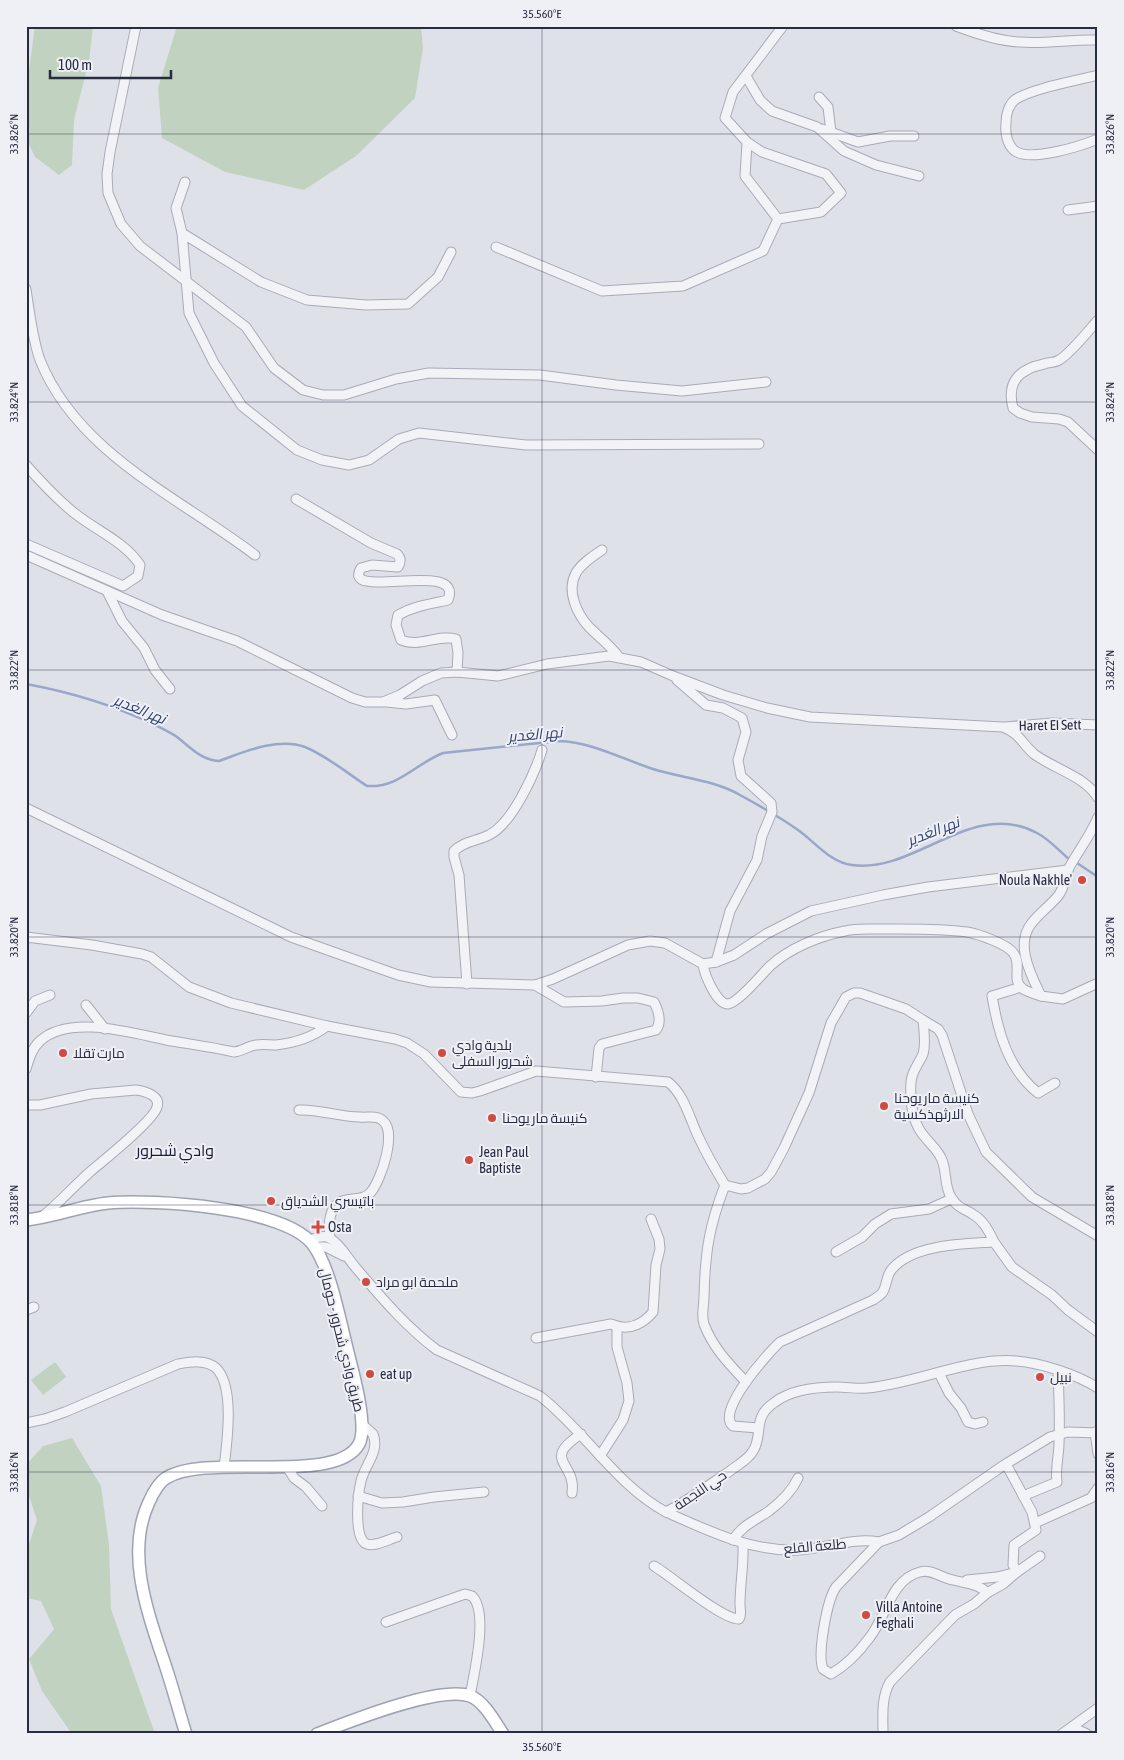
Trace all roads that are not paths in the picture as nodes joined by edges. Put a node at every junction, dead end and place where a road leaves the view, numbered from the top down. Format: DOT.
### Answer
graph roads {
  1 [pos="136,26"];
  2 [pos="783,26"];
  3 [pos="956,26"];
  4 [pos="1098,40"];
  5 [pos="1098,75"];
  6 [pos="746,76"];
  7 [pos="819,97"];
  8 [pos="817,127"];
  9 [pos="831,132"];
  10 [pos="914,136"];
  11 [pos="1098,139"];
  12 [pos="747,142"];
  13 [pos="919,176"];
  14 [pos="185,182"];
  15 [pos="1098,206"];
  16 [pos="1068,210"];
  17 [pos="778,219"];
  18 [pos="182,233"];
  19 [pos="496,247"];
  20 [pos="451,252"];
  21 [pos="186,281"];
  22 [pos="26,289"];
  23 [pos="1098,320"];
  24 [pos="766,382"];
  25 [pos="759,444"];
  26 [pos="1098,450"];
  27 [pos="26,465"];
  28 [pos="296,499"];
  29 [pos="26,544"];
  30 [pos="602,550"];
  31 [pos="26,555"];
  32 [pos="255,555"];
  33 [pos="107,591"];
  34 [pos="619,657"];
  35 [pos="456,672"];
  36 [pos="672,676"];
  37 [pos="170,689"];
  38 [pos="383,702"];
  39 [pos="1098,725"];
  40 [pos="1003,727"];
  41 [pos="452,735"];
  42 [pos="542,750"];
  43 [pos="1098,798"];
  44 [pos="26,808"];
  45 [pos="1098,818"];
  46 [pos="1068,870"];
  47 [pos="26,937"];
  48 [pos="716,962"];
  49 [pos="703,964"];
  50 [pos="1098,983"];
  51 [pos="467,984"];
  52 [pos="535,985"];
  53 [pos="1021,988"];
  54 [pos="50,995"];
  55 [pos="1041,996"];
  56 [pos="86,1005"];
  57 [pos="26,1013"];
  58 [pos="923,1020"];
  59 [pos="327,1026"];
  60 [pos="105,1029"];
  61 [pos="26,1069"];
  62 [pos="596,1077"];
  63 [pos="1055,1083"];
  64 [pos="26,1105"];
  65 [pos="299,1110"];
  66 [pos="725,1185"];
  67 [pos="951,1199"];
  68 [pos="34,1219"];
  69 [pos="651,1219"];
  70 [pos="26,1229"];
  71 [pos="1098,1236"];
  72 [pos="330,1238"];
  73 [pos="994,1242"];
  74 [pos="312,1244"];
  75 [pos="836,1252"];
  76 [pos="346,1257"];
  77 [pos="617,1326"];
  78 [pos="1098,1332"];
  79 [pos="536,1338"];
  80 [pos="1058,1371"];
  81 [pos="939,1373"];
  82 [pos="746,1382"];
  83 [pos="1098,1388"];
  84 [pos="982,1422"];
  85 [pos="26,1423"];
  86 [pos="362,1424"];
  87 [pos="758,1428"];
  88 [pos="1096,1432"];
  89 [pos="581,1434"];
  90 [pos="1060,1434"];
  91 [pos="1098,1454"];
  92 [pos="600,1456"];
  93 [pos="1006,1464"];
  94 [pos="224,1466"];
  95 [pos="287,1467"];
  96 [pos="798,1478"];
  97 [pos="1098,1488"];
  98 [pos="484,1492"];
  99 [pos="572,1493"];
  100 [pos="358,1496"];
  101 [pos="1023,1496"];
  102 [pos="322,1506"];
  103 [pos="666,1512"];
  104 [pos="1035,1523"];
  105 [pos="397,1537"];
  106 [pos="733,1540"];
  107 [pos="880,1542"];
  108 [pos="743,1544"];
  109 [pos="1040,1556"];
  110 [pos="654,1566"];
  111 [pos="1017,1572"];
  112 [pos="957,1580"];
  113 [pos="987,1593"];
  114 [pos="386,1622"];
  115 [pos="470,1696"];
  116 [pos="1098,1708"];
  117 [pos="1072,1727"];
  118 [pos="186,1734"];
  119 [pos="317,1734"];
  120 [pos="502,1734"];
  121 [pos="883,1734"];
  122 [pos="1062,1734"];
  123 [pos="1087,1734"];
  1 -- 21 [label="street"];
  2 -- 6 [label="street"];
  3 -- 4 [label="street"];
  5 -- 11 [label="street"];
  6 -- 8 [label="street"];
  6 -- 12 [label="street"];
  7 -- 9 [label="street"];
  8 -- 9 [label="street"];
  8 -- 13 [label="street"];
  9 -- 10 [label="street"];
  12 -- 17 [label="street"];
  12 -- 17 [label="street"];
  14 -- 18 [label="street"];
  15 -- 16 [label="street"];
  17 -- 19 [label="street"];
  18 -- 20 [label="street"];
  18 -- 21 [label="street"];
  21 -- 24 [label="street"];
  21 -- 25 [label="street"];
  22 -- 32 [label="street"];
  23 -- 26 [label="street"];
  27 -- 29 [label="street"];
  28 -- 35 [label="street"];
  30 -- 34 [label="street"];
  31 -- 33 [label="street"];
  33 -- 37 [label="street"];
  33 -- 38 [label="street"];
  34 -- 35 [label="street"];
  34 -- 36 [label="street"];
  35 -- 38 [label="street"];
  36 -- 40 [label="street, Haret EI Sett"];
  36 -- 48 [label="street"];
  38 -- 41 [label="street"];
  39 -- 40 [label="street, Haret EI Sett"];
  40 -- 43 [label="street"];
  42 -- 51 [label="street"];
  44 -- 51 [label="street"];
  45 -- 46 [label="street"];
  46 -- 48 [label="street"];
  46 -- 55 [label="street"];
  47 -- 59 [label="street"];
  48 -- 49 [label="street"];
  49 -- 52 [label="street"];
  49 -- 53 [label="street"];
  50 -- 55 [label="street"];
  51 -- 52 [label="street"];
  52 -- 62 [label="street"];
  53 -- 55 [label="street"];
  53 -- 63 [label="street"];
  54 -- 57 [label="street"];
  56 -- 60 [label="street"];
  58 -- 66 [label="street"];
  58 -- 67 [label="street"];
  58 -- 71 [label="street"];
  59 -- 60 [label="street"];
  59 -- 62 [label="street"];
  60 -- 61 [label="street"];
  62 -- 66 [label="street"];
  64 -- 68 [label="street"];
  65 -- 72 [label="street"];
  66 -- 82 [label="street"];
  67 -- 73 [label="street"];
  67 -- 75 [label="street"];
  68 -- 70 [label="street"];
  68 -- 74 [label="main road"];
  69 -- 77 [label="street"];
  72 -- 74 [label="street"];
  72 -- 76 [label="street, حي النجمة"];
  73 -- 78 [label="street"];
  73 -- 82 [label="street"];
  74 -- 76 [label="street"];
  74 -- 86 [label="main road, طريق وادي شحرور - حومال"];
  76 -- 89 [label="street, حي النجمة"];
  77 -- 79 [label="street"];
  77 -- 92 [label="street"];
  80 -- 81 [label="street, حي النجمة"];
  80 -- 83 [label="street, حي النجمة"];
  80 -- 90 [label="street"];
  81 -- 84 [label="street"];
  81 -- 87 [label="street, حي النجمة"];
  82 -- 87 [label="street"];
  85 -- 94 [label="street"];
  86 -- 95 [label="main road, طريق وادي شحرور - حومال"];
  86 -- 100 [label="street"];
  87 -- 103 [label="street, حي النجمة"];
  88 -- 90 [label="street"];
  88 -- 91 [label="street"];
  89 -- 92 [label="street, حي النجمة"];
  89 -- 99 [label="street"];
  90 -- 93 [label="street"];
  90 -- 101 [label="street"];
  92 -- 103 [label="street, حي النجمة"];
  93 -- 101 [label="street"];
  93 -- 107 [label="street"];
  94 -- 95 [label="main road, طريق وادي شحرور - حومال"];
  94 -- 118 [label="main road, طريق وادي شحرور - حومال"];
  95 -- 102 [label="street"];
  96 -- 106 [label="street"];
  97 -- 104 [label="street"];
  98 -- 100 [label="street"];
  100 -- 105 [label="street"];
  101 -- 104 [label="street"];
  103 -- 106 [label="street, طلعة القلع"];
  104 -- 111 [label="street"];
  106 -- 108 [label="street, طلعة القلع"];
  107 -- 108 [label="street, طلعة القلع"];
  107 -- 112 [label="street"];
  108 -- 110 [label="street"];
  109 -- 111 [label="street"];
  111 -- 112 [label="street"];
  111 -- 113 [label="street"];
  112 -- 113 [label="street"];
  113 -- 121 [label="street"];
  114 -- 115 [label="street"];
  115 -- 119 [label="main road"];
  115 -- 120 [label="main road"];
  116 -- 117 [label="street"];
  117 -- 122 [label="street"];
  117 -- 123 [label="street"];
}
